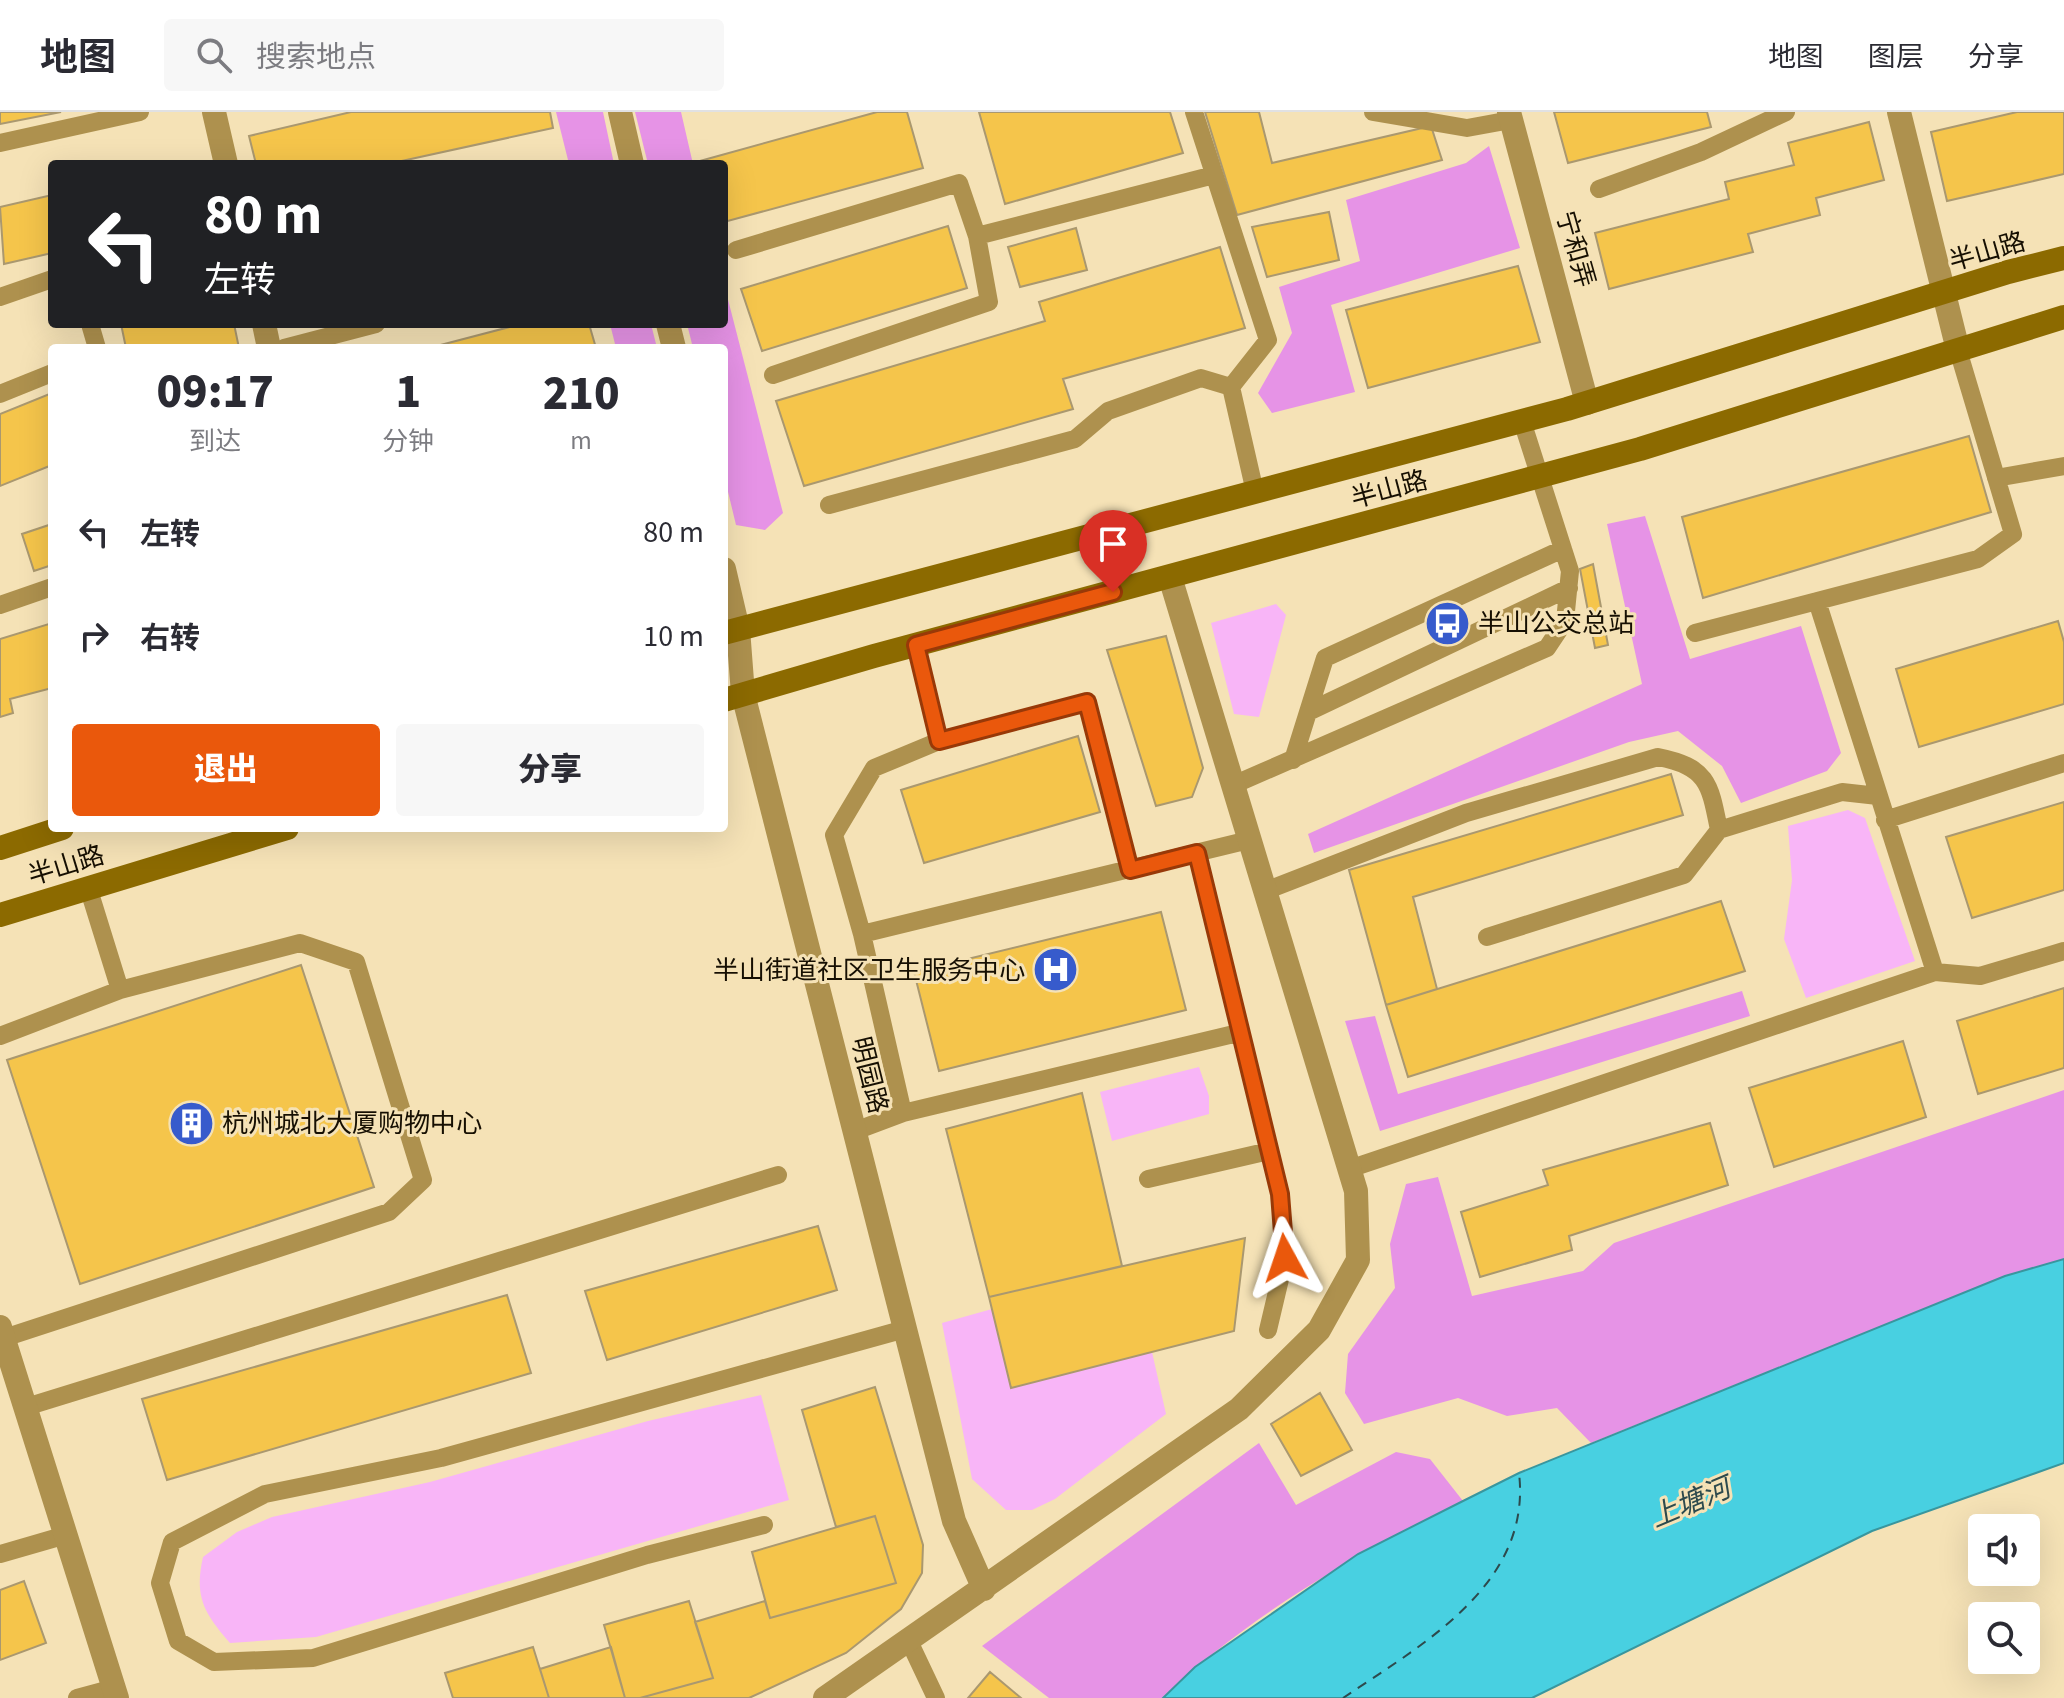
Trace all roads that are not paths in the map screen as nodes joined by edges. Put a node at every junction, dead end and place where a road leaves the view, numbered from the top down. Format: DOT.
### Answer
graph roads {
  1 [pos="140,112"];
  2 [pos="214,112"];
  3 [pos="620,112"];
  4 [pos="1194,112"];
  5 [pos="1373,112"];
  6 [pos="1786,112"];
  7 [pos="1899,112"];
  8 [pos="1510,116"];
  9 [pos="0,143"];
  10 [pos="225,160"];
  11 [pos="631,160"];
  12 [pos="1214,175"];
  13 [pos="1599,189"];
  14 [pos="977,236"];
  15 [pos="736,250"];
  16 [pos="2064,258"];
  17 [pos="48,280"];
  18 [pos="1943,292"];
  19 [pos="0,297"];
  20 [pos="2064,317"];
  21 [pos="361,328"];
  22 [pos="299,344"];
  23 [pos="1958,350"];
  24 [pos="48,375"];
  25 [pos="773,375"];
  26 [pos="1231,387"];
  27 [pos="0,394"];
  28 [pos="1587,403"];
  29 [pos="1522,421"];
  30 [pos="2064,466"];
  31 [pos="1541,477"];
  32 [pos="1996,478"];
  33 [pos="1255,492"];
  34 [pos="829,505"];
  35 [pos="1563,549"];
  36 [pos="1170,577"];
  37 [pos="48,588"];
  38 [pos="1569,588"];
  39 [pos="1817,601"];
  40 [pos="728,604"];
  41 [pos="0,605"];
  42 [pos="731,631"];
  43 [pos="1695,633"];
  44 [pos="916,645"];
  45 [pos="734,697"];
  46 [pos="1308,712"];
  47 [pos="939,741"];
  48 [pos="1293,760"];
  49 [pos="2064,763"];
  50 [pos="1233,785"];
  51 [pos="1878,796"];
  52 [pos="1885,820"];
  53 [pos="1719,830"];
  54 [pos="50,832"];
  55 [pos="274,832"];
  56 [pos="1249,840"];
  57 [pos="0,848"];
  58 [pos="1197,853"];
  59 [pos="1130,870"];
  60 [pos="88,887"];
  61 [pos="1265,891"];
  62 [pos="0,915"];
  63 [pos="862,934"];
  64 [pos="1487,937"];
  65 [pos="2064,951"];
  66 [pos="1935,972"];
  67 [pos="120,990"];
  68 [pos="1238,1033"];
  69 [pos="0,1036"];
  70 [pos="903,1113"];
  71 [pos="855,1131"];
  72 [pos="1269,1151"];
  73 [pos="1349,1169"];
  74 [pos="778,1175"];
  75 [pos="1148,1179"];
  76 [pos="905,1329"];
  77 [pos="1268,1330"];
  78 [pos="4,1346"];
  79 [pos="26,1407"];
  80 [pos="764,1525"];
  81 [pos="66,1535"];
  82 [pos="0,1554"];
  83 [pos="984,1589"];
  84 [pos="909,1641"];
  85 [pos="115,1693"];
  86 [pos="77,1698"];
  87 [pos="825,1698"];
  88 [pos="936,1698"];
  1 -- 9 [label="lane"];
  2 -- 10 [label="street"];
  3 -- 11 [label="street"];
  4 -- 12 [label="lane"];
  5 -- 8 [label="lane"];
  6 -- 13 [label="lane"];
  7 -- 18 [label="street"];
  8 -- 28 [label="street, 宁和弄"];
  12 -- 14 [label="lane"];
  12 -- 26 [label="lane"];
  14 -- 15 [label="lane"];
  14 -- 25 [label="lane"];
  16 -- 18 [label="main road, 半山路"];
  17 -- 19 [label="lane"];
  18 -- 23 [label="street"];
  18 -- 28 [label="main road, 半山路"];
  20 -- 23 [label="main road, 半山路"];
  21 -- 22 [label="lane"];
  23 -- 31 [label="main road, 半山路"];
  23 -- 32 [label="lane"];
  24 -- 27 [label="lane"];
  26 -- 33 [label="lane"];
  26 -- 34 [label="lane"];
  28 -- 29 [label="main road, 半山路"];
  29 -- 31 [label="lane"];
  29 -- 33 [label="main road, 半山路"];
  30 -- 32 [label="lane"];
  31 -- 35 [label="lane"];
  31 -- 36 [label="main road, 半山路"];
  32 -- 39 [label="lane"];
  33 -- 42 [label="main road, 半山路"];
  35 -- 38 [label="lane"];
  35 -- 46 [label="lane"];
  36 -- 44 [label="main road, 半山路"];
  36 -- 50 [label="street"];
  37 -- 41 [label="lane"];
  38 -- 46 [label="lane"];
  38 -- 48 [label="lane"];
  39 -- 43 [label="lane"];
  39 -- 51 [label="lane"];
  40 -- 42 [label="street, 明园路"];
  42 -- 45 [label="street, 明园路"];
  44 -- 45 [label="main road, 半山路"];
  44 -- 47 [label="lane"];
  45 -- 71 [label="street, 明园路"];
  46 -- 48 [label="lane"];
  47 -- 59 [label="lane"];
  47 -- 63 [label="lane"];
  48 -- 50 [label="lane"];
  49 -- 52 [label="lane"];
  50 -- 56 [label="street"];
  51 -- 52 [label="lane"];
  51 -- 53 [label="lane"];
  52 -- 66 [label="lane"];
  53 -- 61 [label="lane"];
  53 -- 64 [label="lane"];
  54 -- 57 [label="main road, 半山路"];
  55 -- 60 [label="main road, 半山路"];
  56 -- 58 [label="lane"];
  56 -- 61 [label="street"];
  58 -- 59 [label="lane"];
  58 -- 68 [label="lane"];
  59 -- 63 [label="lane"];
  60 -- 62 [label="main road, 半山路"];
  60 -- 67 [label="lane"];
  61 -- 73 [label="street"];
  63 -- 70 [label="lane"];
  65 -- 66 [label="lane"];
  66 -- 73 [label="lane"];
  67 -- 69 [label="lane"];
  67 -- 78 [label="lane"];
  68 -- 70 [label="lane"];
  68 -- 72 [label="lane"];
  70 -- 71 [label="lane"];
  71 -- 76 [label="street, 明园路"];
  72 -- 75 [label="lane"];
  72 -- 77 [label="lane"];
  73 -- 83 [label="street"];
  74 -- 79 [label="lane"];
  76 -- 80 [label="lane"];
  76 -- 83 [label="street, 明园路"];
  78 -- 79 [label="street"];
  79 -- 81 [label="street"];
  81 -- 82 [label="lane"];
  81 -- 85 [label="street"];
  83 -- 84 [label="street"];
  84 -- 87 [label="street"];
  84 -- 88 [label="lane"];
  85 -- 86 [label="lane"];
}
